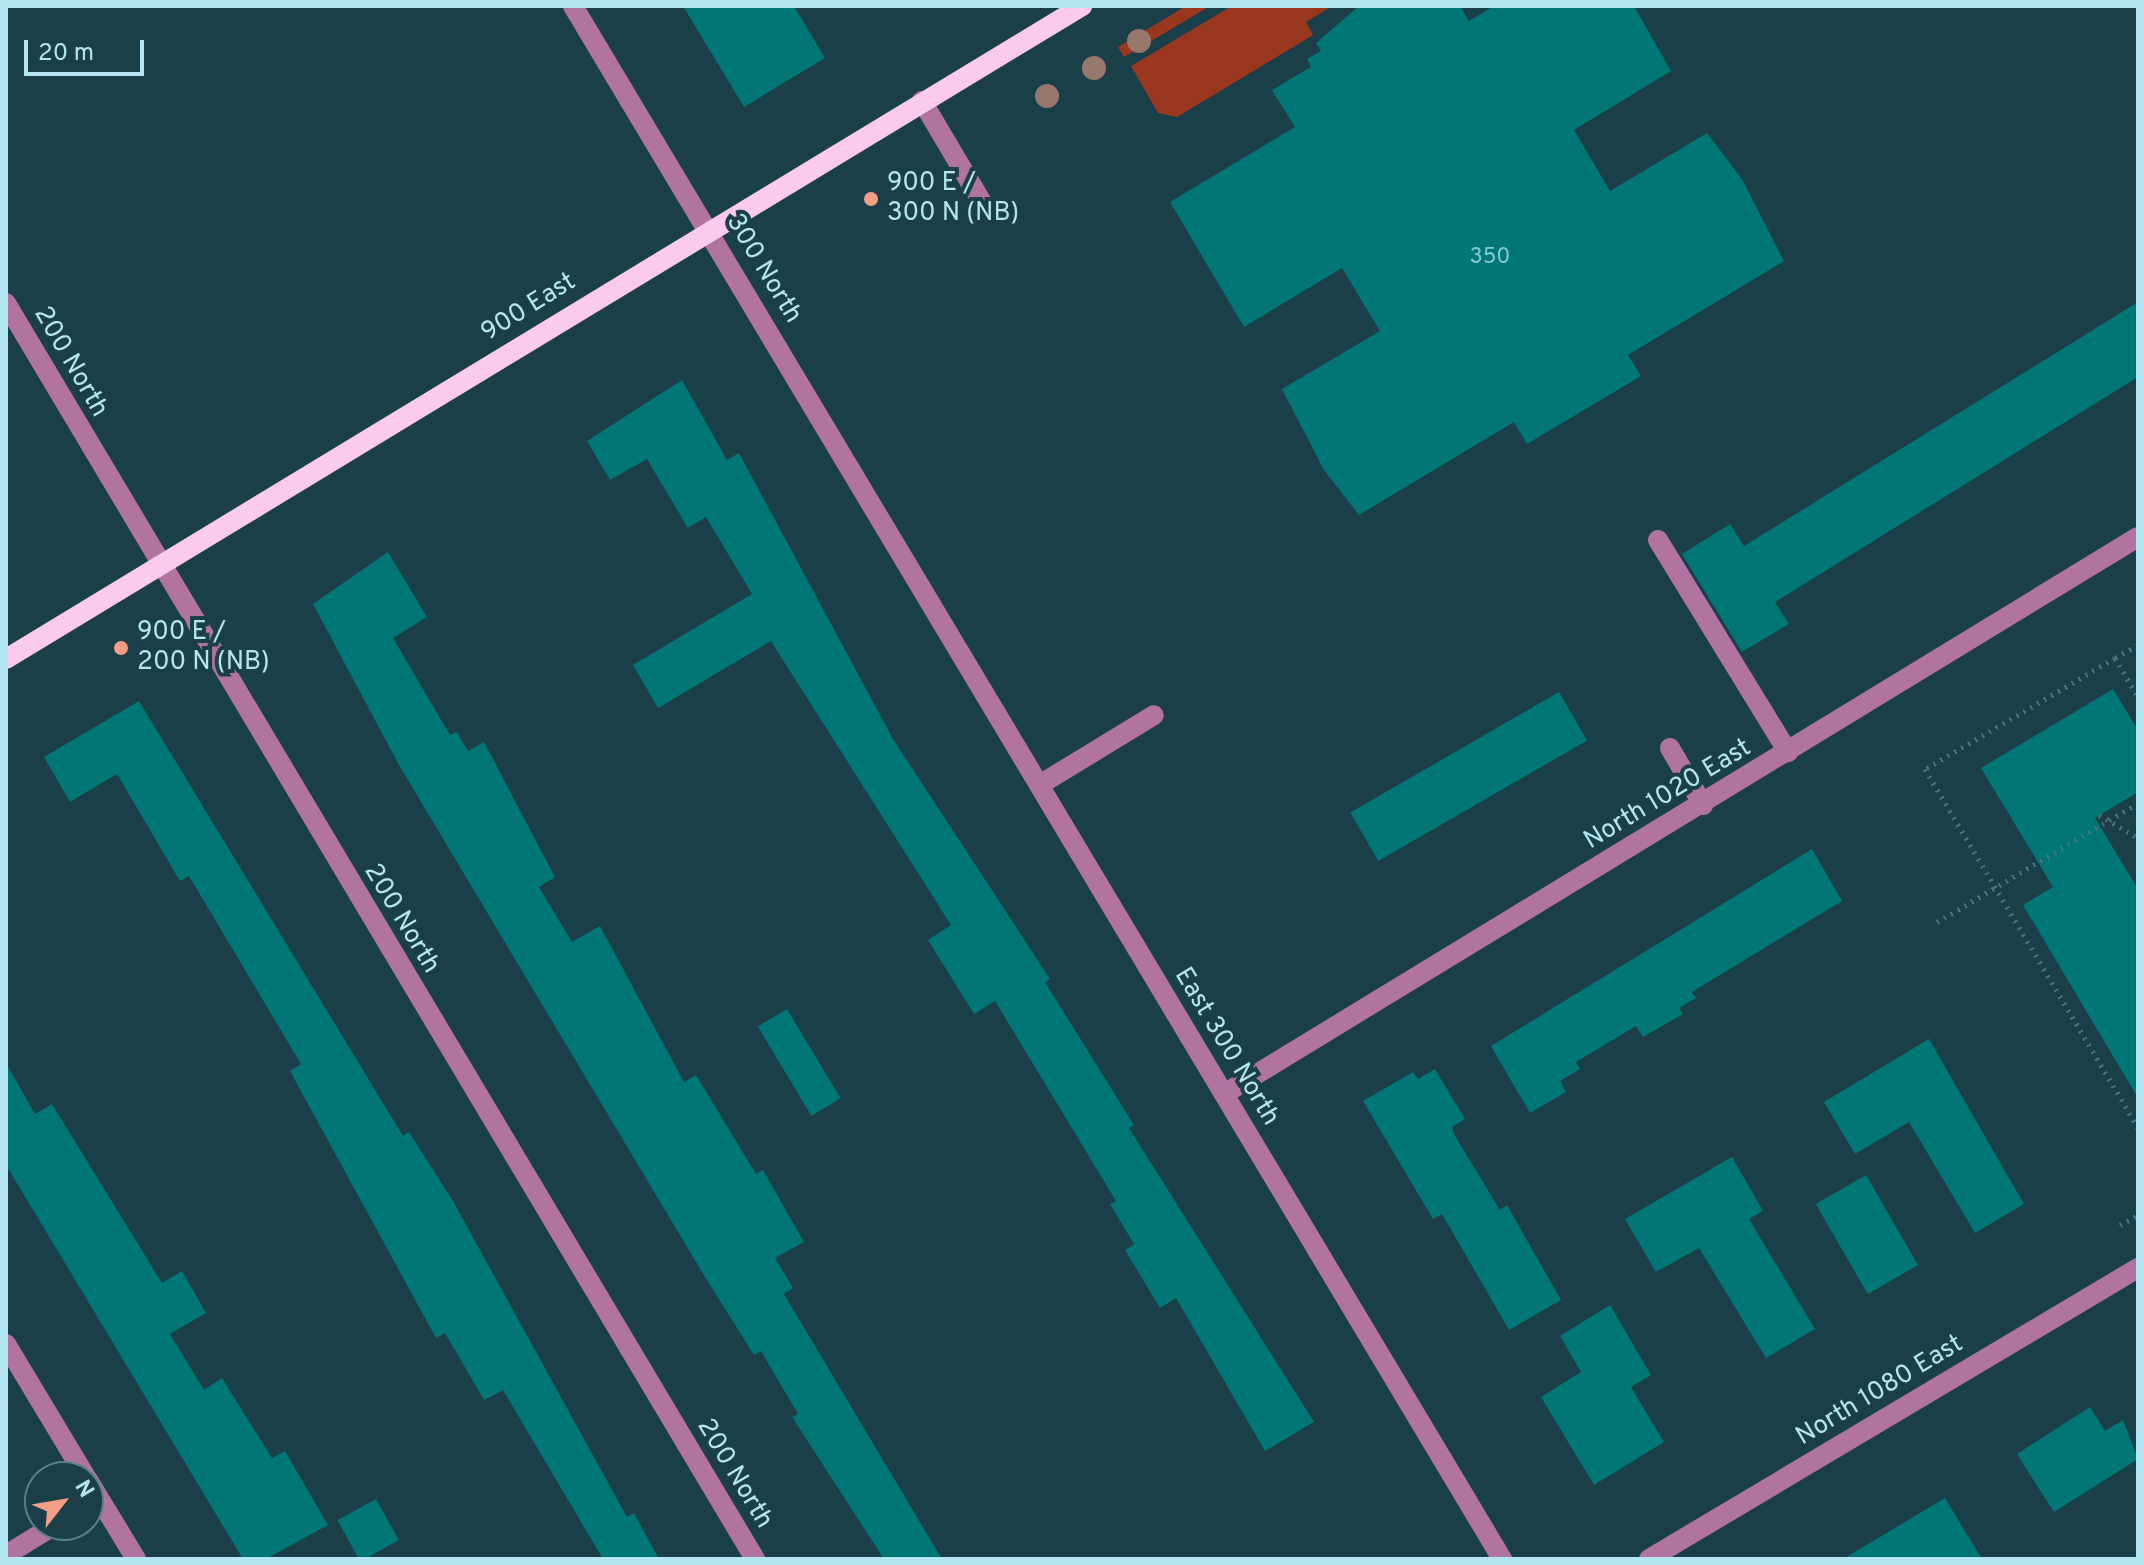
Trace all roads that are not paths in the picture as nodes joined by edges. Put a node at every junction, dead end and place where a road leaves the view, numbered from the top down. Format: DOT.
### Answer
graph roads {
  1 [pos="573,6"];
  2 [pos="1082,6"];
  3 [pos="922,101"];
  4 [pos="987,211"];
  5 [pos="708,228"];
  6 [pos="6,303"];
  7 [pos="2138,537"];
  8 [pos="1658,540"];
  9 [pos="907,560"];
  10 [pos="161,568"];
  11 [pos="6,659"];
  12 [pos="1154,715"];
  13 [pos="1670,748"];
  14 [pos="1788,752"];
  15 [pos="1041,784"];
  16 [pos="1703,805"];
  17 [pos="1224,1094"];
  18 [pos="2138,1268"];
  19 [pos="6,1344"];
  20 [pos="77,1461"];
  21 [pos="104,1516"];
  22 [pos="29,1541"];
  23 [pos="6,1555"];
  24 [pos="136,1559"];
  25 [pos="755,1559"];
  26 [pos="1502,1559"];
  27 [pos="1649,1559"];
  1 -- 5 [label="street, 300 North"];
  2 -- 3 [label="main road, 900 East"];
  3 -- 4 [label="street"];
  3 -- 5 [label="main road, 900 East"];
  5 -- 9 [label="street, 300 North"];
  5 -- 10 [label="main road, 900 East"];
  6 -- 10 [label="street, 200 North"];
  7 -- 14 [label="street, North 1020 East"];
  8 -- 14 [label="street"];
  9 -- 15 [label="street, East 300 North"];
  10 -- 11 [label="main road, 900 East"];
  10 -- 25 [label="street, 200 North"];
  12 -- 15 [label="street"];
  13 -- 16 [label="street"];
  14 -- 16 [label="street, North 1020 East"];
  15 -- 17 [label="street, East 300 North"];
  16 -- 17 [label="street, North 1020 East"];
  17 -- 26 [label="street, East 300 North"];
  18 -- 27 [label="street, North 1080 East"];
  19 -- 20 [label="street"];
  21 -- 24 [label="street"];
  22 -- 23 [label="street"];
}
